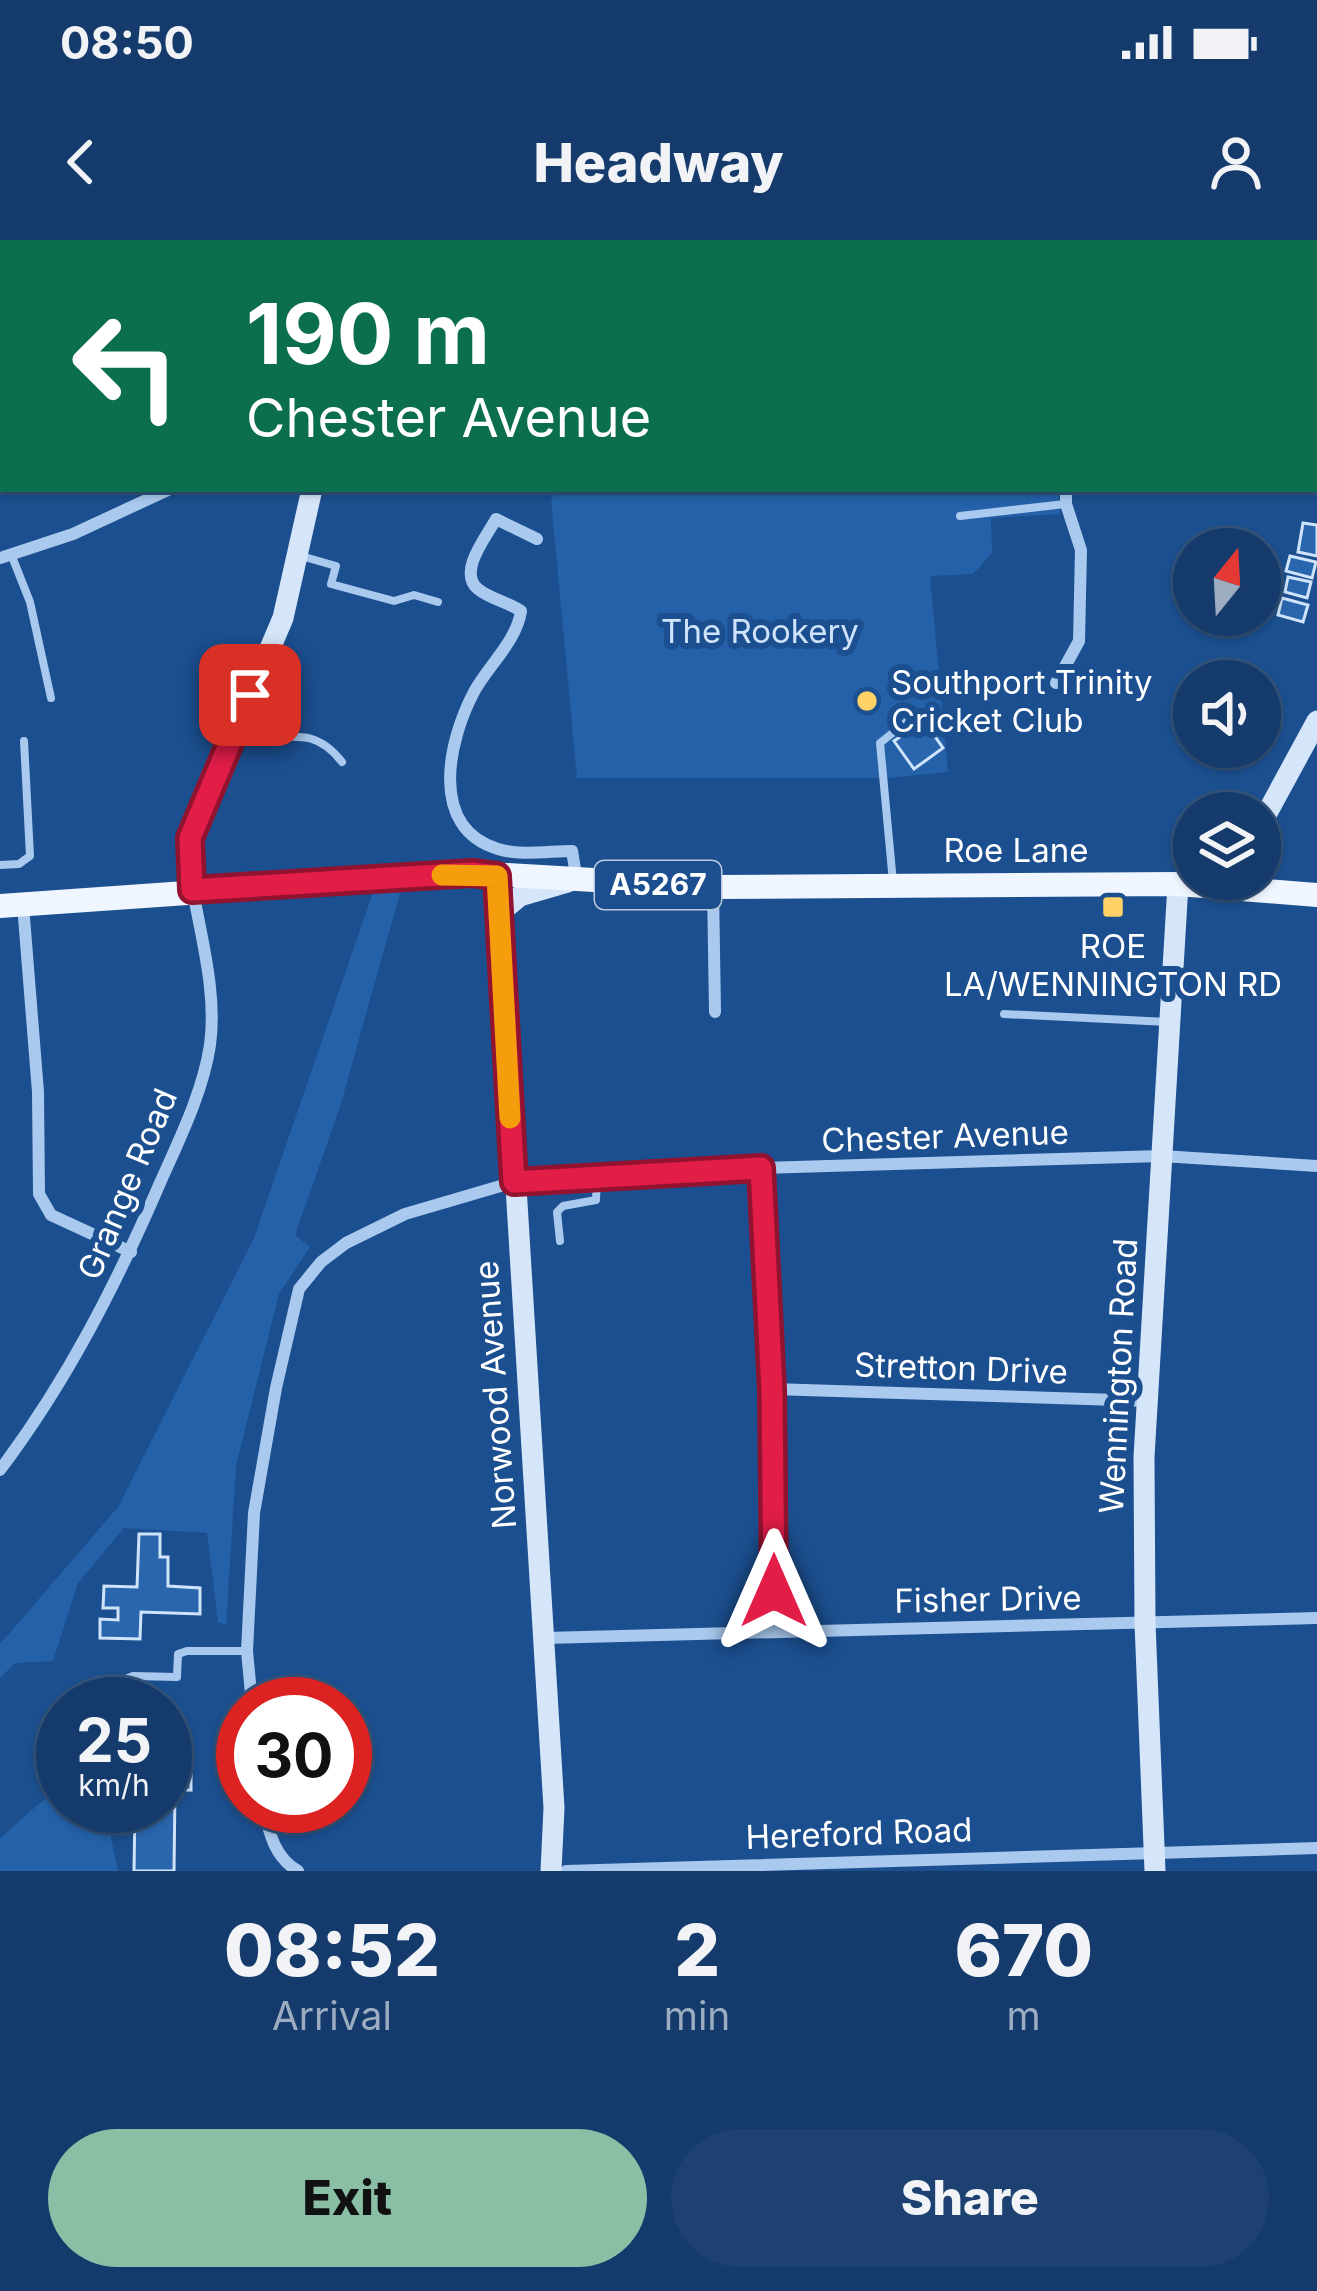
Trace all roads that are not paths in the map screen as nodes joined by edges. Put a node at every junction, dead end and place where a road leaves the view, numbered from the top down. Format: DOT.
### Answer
graph roads {
  1 [pos="164,492"];
  2 [pos="312,492"];
  3 [pos="1066,496"];
  4 [pos="960,516"];
  5 [pos="537,539"];
  6 [pos="300,555"];
  7 [pos="6,556"];
  8 [pos="438,602"];
  9 [pos="1056,682"];
  10 [pos="51,698"];
  11 [pos="915,715"];
  12 [pos="1317,721"];
  13 [pos="234,734"];
  14 [pos="24,741"];
  15 [pos="342,762"];
  16 [pos="1278,792"];
  17 [pos="0,865"];
  18 [pos="497,876"];
  19 [pos="573,882"];
  20 [pos="893,884"];
  21 [pos="1173,884"];
  22 [pos="713,887"];
  23 [pos="1281,889"];
  24 [pos="192,890"];
  25 [pos="1317,895"];
  26 [pos="1177,900"];
  27 [pos="11,905"];
  28 [pos="497,916"];
  29 [pos="715,1012"];
  30 [pos="1004,1014"];
  31 [pos="1169,1022"];
  32 [pos="1162,1156"];
  33 [pos="1317,1166"];
  34 [pos="761,1168"];
  35 [pos="597,1176"];
  36 [pos="514,1182"];
  37 [pos="560,1241"];
  38 [pos="131,1252"];
  39 [pos="772,1390"];
  40 [pos="1148,1401"];
  41 [pos="0,1470"];
  42 [pos="1317,1618"];
  43 [pos="1145,1623"];
  44 [pos="774,1631"];
  45 [pos="545,1638"];
  46 [pos="247,1651"];
  47 [pos="131,1677"];
  48 [pos="177,1677"];
  49 [pos="177,1677"];
  50 [pos="249,1677"];
  51 [pos="270,1833"];
  52 [pos="1317,1847"];
  53 [pos="1155,1860"];
  54 [pos="298,1871"];
  55 [pos="551,1871"];
  56 [pos="566,1871"];
  1 -- 7 [label="street"];
  2 -- 6 [label="street"];
  3 -- 4 [label="lane"];
  3 -- 9 [label="street"];
  5 -- 19 [label="street"];
  6 -- 8 [label="lane"];
  6 -- 13 [label="street"];
  7 -- 10 [label="lane"];
  11 -- 20 [label="lane"];
  12 -- 16 [label="street"];
  13 -- 15 [label="lane"];
  13 -- 24 [label="street"];
  14 -- 17 [label="lane"];
  18 -- 19 [label="main road, Roe Lane / A5267"];
  18 -- 24 [label="main road, Roe Lane / A5267"];
  18 -- 28 [label="street, Norwood Avenue"];
  19 -- 22 [label="main road, Roe Lane / A5267"];
  19 -- 28 [label="street"];
  20 -- 21 [label="main road, Roe Lane / A5267"];
  20 -- 22 [label="main road, Roe Lane / A5267"];
  22 -- 29 [label="street"];
  23 -- 25 [label="main road, Roe Lane / A5267"];
  24 -- 27 [label="main road, Roe Lane / A5267"];
  24 -- 38 [label="street, Grange Road"];
  26 -- 31 [label="street, Wennington Road"];
  27 -- 38 [label="street"];
  28 -- 36 [label="street, Norwood Avenue"];
  30 -- 31 [label="lane"];
  31 -- 32 [label="street, Wennington Road"];
  32 -- 33 [label="street, Chester Avenue"];
  32 -- 34 [label="street, Chester Avenue"];
  32 -- 40 [label="street, Wennington Road"];
  34 -- 35 [label="street, Chester Avenue"];
  34 -- 39 [label="street"];
  35 -- 36 [label="street, Chester Avenue"];
  35 -- 37 [label="lane"];
  36 -- 45 [label="street, Norwood Avenue"];
  36 -- 46 [label="street, Chester Avenue"];
  38 -- 41 [label="street, Grange Road"];
  39 -- 40 [label="street, Stretton Drive"];
  39 -- 44 [label="street"];
  40 -- 43 [label="street, Wennington Road"];
  42 -- 43 [label="street, Fisher Drive"];
  43 -- 44 [label="street, Fisher Drive"];
  43 -- 53 [label="street, Wennington Road"];
  44 -- 45 [label="street, Fisher Drive"];
  45 -- 55 [label="street, Norwood Avenue"];
  46 -- 49 [label="lane"];
  46 -- 50 [label="street, Chester Avenue"];
  47 -- 48 [label="lane"];
  51 -- 54 [label="street"];
  52 -- 53 [label="street, Hereford Road"];
  53 -- 56 [label="street, Hereford Road"];
}
